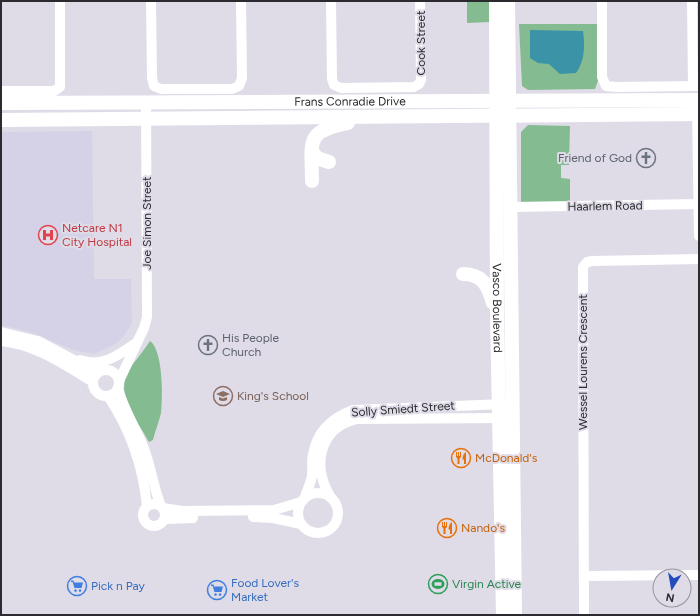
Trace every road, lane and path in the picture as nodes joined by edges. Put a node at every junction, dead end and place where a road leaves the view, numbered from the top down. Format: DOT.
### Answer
graph roads {
  1 [pos="60,1"];
  2 [pos="151,1"];
  3 [pos="241,1"];
  4 [pos="331,1"];
  5 [pos="420,1"];
  6 [pos="496,1"];
  7 [pos="508,1"];
  8 [pos="602,1"];
  9 [pos="692,1"];
  10 [pos="1,91"];
  11 [pos="503,100"];
  12 [pos="698,100"];
  13 [pos="146,102"];
  14 [pos="1,103"];
  15 [pos="503,116"];
  16 [pos="380,117"];
  17 [pos="147,118"];
  18 [pos="1,120"];
  19 [pos="312,151"];
  20 [pos="329,162"];
  21 [pos="312,181"];
  22 [pos="699,204"];
  23 [pos="511,207"];
  24 [pos="699,236"];
  25 [pos="699,259"];
  26 [pos="463,274"];
  27 [pos="497,315"];
  28 [pos="1,332"];
  29 [pos="1,341"];
  30 [pos="138,342"];
  31 [pos="61,353"];
  32 [pos="100,375"];
  33 [pos="118,385"];
  34 [pos="108,396"];
  35 [pos="506,404"];
  36 [pos="506,418"];
  37 [pos="332,498"];
  38 [pos="303,500"];
  39 [pos="147,506"];
  40 [pos="162,507"];
  41 [pos="165,519"];
  42 [pos="300,524"];
  43 [pos="699,575"];
  44 [pos="584,576"];
  45 [pos="503,615"];
  46 [pos="515,615"];
  47 [pos="584,615"];
  1 -- 10 [label="street"];
  2 -- 3 [label="street"];
  4 -- 5 [label="street, Cook Street"];
  6 -- 11 [label="main road, Vasco Boulevard"];
  7 -- 11 [label="main road, Vasco Boulevard"];
  8 -- 12 [label="street"];
  9 -- 12 [label="street"];
  11 -- 12 [label="main road, Frans Conradie Drive"];
  11 -- 13 [label="main road, Frans Conradie Drive"];
  11 -- 15 [label="main road, Vasco Boulevard"];
  12 -- 15 [label="main road, Frans Conradie Drive"];
  12 -- 22 [label="street"];
  13 -- 14 [label="main road, Frans Conradie Drive"];
  13 -- 17 [label="street, Joe Simon Street"];
  15 -- 16 [label="main road, Frans Conradie Drive"];
  15 -- 23 [label="main road, Vasco Boulevard"];
  15 -- 27 [label="main road, Vasco Boulevard"];
  16 -- 17 [label="main road, Frans Conradie Drive"];
  16 -- 19 [label="main road"];
  17 -- 18 [label="main road, Frans Conradie Drive"];
  17 -- 30 [label="street, Joe Simon Street"];
  19 -- 20 [label="main road"];
  19 -- 21 [label="main road"];
  22 -- 23 [label="street, Haarlem Road"];
  22 -- 24 [label="street"];
  23 -- 35 [label="main road, Vasco Boulevard"];
  25 -- 44 [label="street, Wessel Lourens Crescent"];
  26 -- 27 [label="main road"];
  27 -- 35 [label="main road, Vasco Boulevard"];
  28 -- 31 [label="street"];
  29 -- 32 [label="street"];
  30 -- 31 [label="street"];
  30 -- 32 [label="street, Joe Simon Street"];
  30 -- 33 [label="street, Joe Simon Street"];
  31 -- 32 [label="street"];
  32 -- 33 [label="street"];
  32 -- 34 [label="street"];
  33 -- 34 [label="street"];
  33 -- 40 [label="street"];
  34 -- 39 [label="street"];
  35 -- 36 [label="main road, Vasco Boulevard"];
  35 -- 38 [label="street, Solly Smiedt Street"];
  36 -- 37 [label="street, Solly Smiedt Street"];
  36 -- 45 [label="main road, Vasco Boulevard"];
  36 -- 46 [label="main road, Vasco Boulevard"];
  37 -- 38 [label="street"];
  37 -- 42 [label="street"];
  38 -- 40 [label="street"];
  38 -- 42 [label="street"];
  39 -- 40 [label="street"];
  39 -- 41 [label="street"];
  40 -- 41 [label="street"];
  41 -- 42 [label="street"];
  43 -- 44 [label="street"];
  44 -- 47 [label="street"];
}
